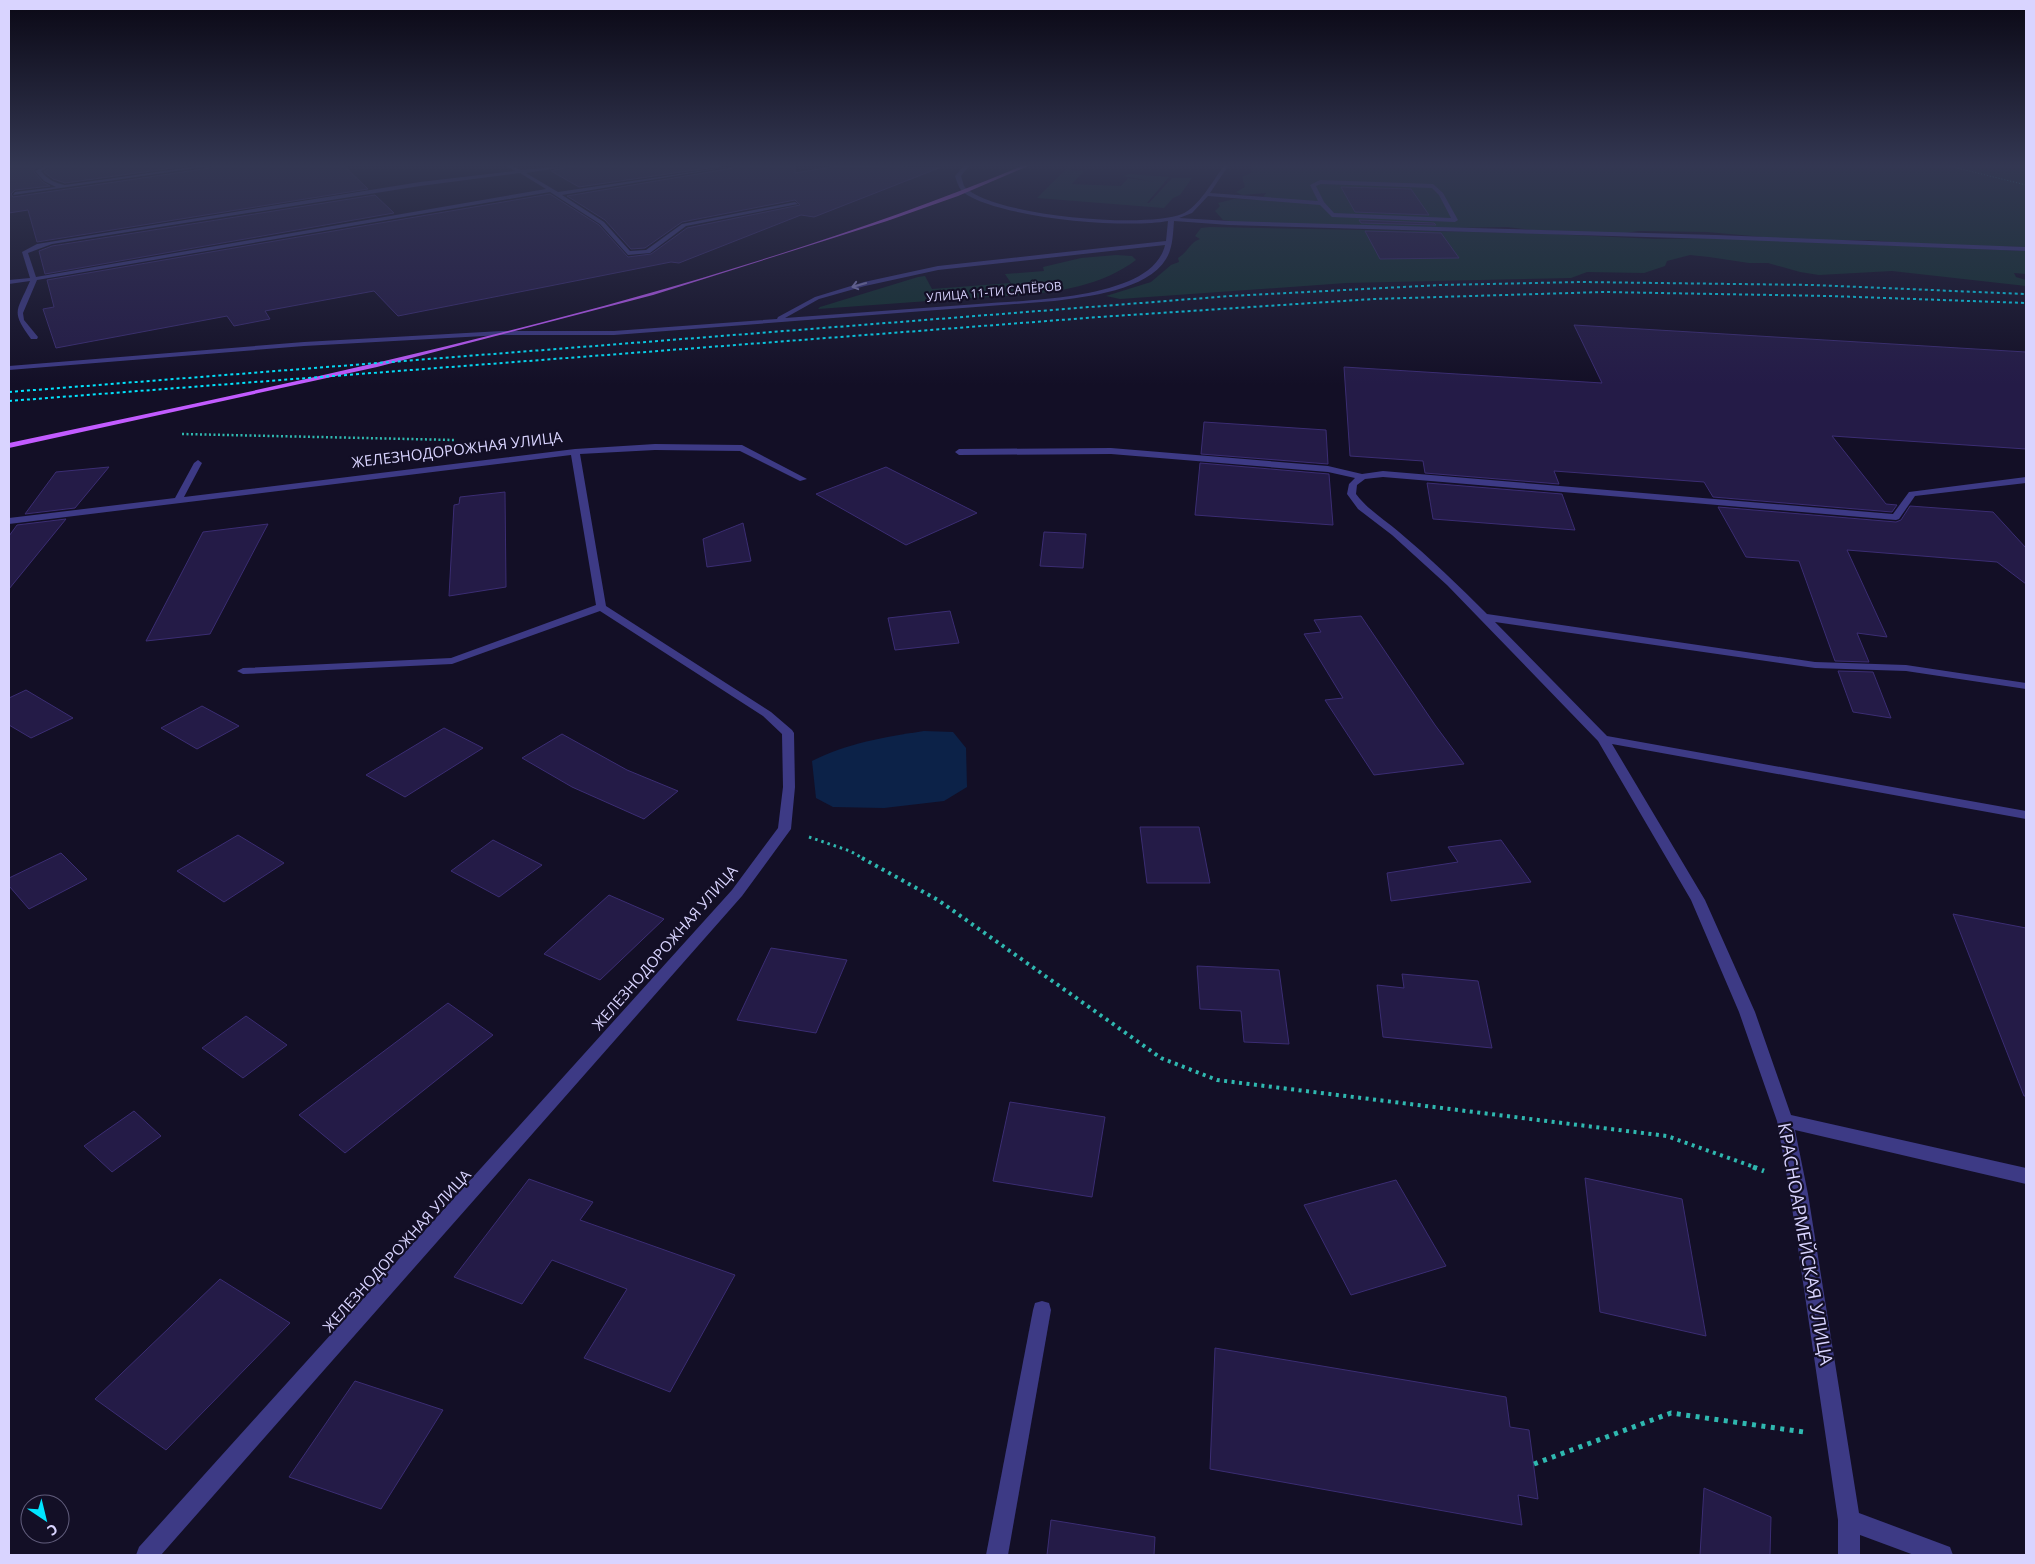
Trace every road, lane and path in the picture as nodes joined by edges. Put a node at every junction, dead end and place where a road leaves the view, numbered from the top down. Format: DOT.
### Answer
graph roads {
  1 [pos="77,239"];
  2 [pos="272,239"];
  3 [pos="616,239"];
  4 [pos="665,239"];
  5 [pos="827,239"];
  6 [pos="1169,239"];
  7 [pos="1731,239"];
  8 [pos="1168,243"];
  9 [pos="2026,249"];
  10 [pos="34,279"];
  11 [pos="9,282"];
  12 [pos="776,320"];
  13 [pos="34,338"];
  14 [pos="9,368"];
  15 [pos="178,434"];
  16 [pos="456,440"];
  17 [pos="9,446"];
  18 [pos="575,452"];
  19 [pos="959,452"];
  20 [pos="198,463"];
  21 [pos="1362,478"];
  22 [pos="803,479"];
  23 [pos="2026,480"];
  24 [pos="178,500"];
  25 [pos="9,521"];
  26 [pos="601,606"];
  27 [pos="1484,617"];
  28 [pos="244,672"];
  29 [pos="2026,686"];
  30 [pos="1603,739"];
  31 [pos="2026,814"];
  32 [pos="784,829"];
  33 [pos="1785,1121"];
  34 [pos="2026,1176"];
  35 [pos="1799,1194"];
  36 [pos="1042,1310"];
  37 [pos="1807,1432"];
  38 [pos="1534,1464"];
  39 [pos="1849,1520"];
  40 [pos="147,1555"];
  41 [pos="997,1555"];
  42 [pos="1849,1555"];
  43 [pos="1942,1555"];
  1 -- 10 [label="street"];
  2 -- 10 [label="street"];
  3 -- 4 [label="street"];
  5 -- 17 [label="main road"];
  6 -- 8 [label="street, УЛИЦА 11-ТИ САПЁРОВ"];
  7 -- 9 [label="street"];
  8 -- 12 [label="street, one-way"];
  8 -- 12 [label="street, УЛИЦА 11-ТИ САПЁРОВ"];
  10 -- 11 [label="street"];
  10 -- 13 [label="street"];
  12 -- 14 [label="street, УЛИЦА 11-ТИ САПЁРОВ"];
  15 -- 16 [label="path"];
  18 -- 22 [label="street"];
  18 -- 24 [label="street, ЖЕЛЕЗНОДОРОЖНАЯ УЛИЦА"];
  18 -- 26 [label="street, ЖЕЛЕЗНОДОРОЖНАЯ УЛИЦА"];
  19 -- 21 [label="street"];
  20 -- 24 [label="street"];
  21 -- 23 [label="street"];
  21 -- 27 [label="street, КРАСНОАРМЕЙСКАЯ УЛИЦА"];
  24 -- 25 [label="street, ЖЕЛЕЗНОДОРОЖНАЯ УЛИЦА"];
  26 -- 28 [label="street"];
  26 -- 32 [label="street, ЖЕЛЕЗНОДОРОЖНАЯ УЛИЦА"];
  27 -- 29 [label="street"];
  27 -- 30 [label="street, КРАСНОАРМЕЙСКАЯ УЛИЦА"];
  30 -- 31 [label="street"];
  30 -- 33 [label="street, КРАСНОАРМЕЙСКАЯ УЛИЦА"];
  32 -- 35 [label="path"];
  32 -- 40 [label="street, ЖЕЛЕЗНОДОРОЖНАЯ УЛИЦА"];
  33 -- 34 [label="street"];
  33 -- 35 [label="street, КРАСНОАРМЕЙСКАЯ УЛИЦА"];
  35 -- 39 [label="street, КРАСНОАРМЕЙСКАЯ УЛИЦА"];
  36 -- 41 [label="street"];
  37 -- 38 [label="path"];
  39 -- 42 [label="street, КРАСНОАРМЕЙСКАЯ УЛИЦА"];
  39 -- 43 [label="street"];
}
